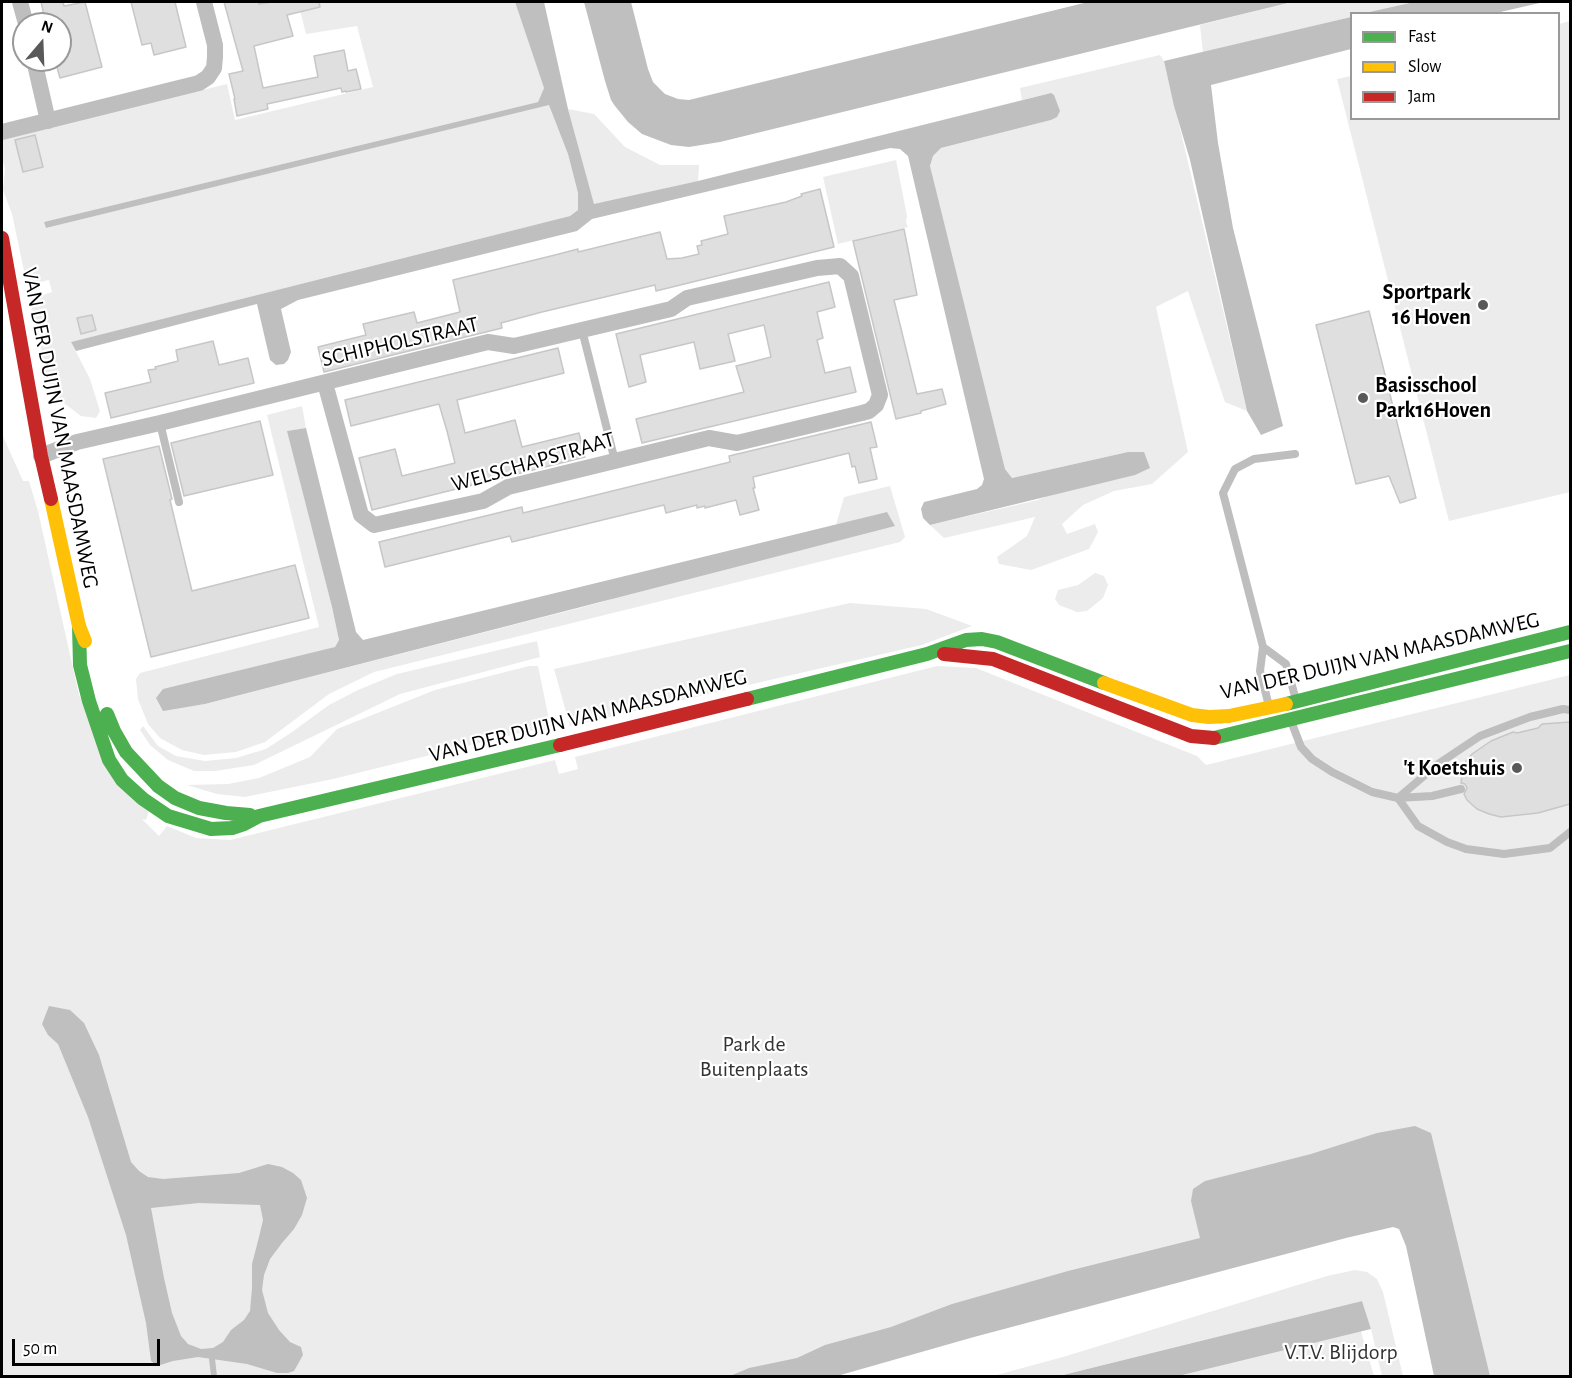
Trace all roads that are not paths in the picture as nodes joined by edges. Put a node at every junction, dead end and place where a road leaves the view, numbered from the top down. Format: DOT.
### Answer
graph roads {
  1 [pos="204,2"];
  2 [pos="37,72"];
  3 [pos="48,121"];
  4 [pos="2,132"];
  5 [pos="2,238"];
  6 [pos="582,330"];
  7 [pos="325,383"];
  8 [pos="880,395"];
  9 [pos="160,423"];
  10 [pos="1295,454"];
  11 [pos="41,456"];
  12 [pos="615,461"];
  13 [pos="179,502"];
  14 [pos="79,626"];
  15 [pos="1570,633"];
  16 [pos="1263,647"];
  17 [pos="1570,651"];
  18 [pos="927,654"];
  19 [pos="94,662"];
  20 [pos="103,699"];
  21 [pos="1296,701"];
  22 [pos="1269,708"];
  23 [pos="1570,710"];
  24 [pos="1291,721"];
  25 [pos="1461,789"];
  26 [pos="1398,798"];
  27 [pos="259,816"];
  28 [pos="1570,832"];
  1 -- 3 [label="street"];
  2 -- 3 [label="street"];
  3 -- 4 [label="street"];
  5 -- 11 [label="street, VAN DER DUIJN VAN MAASDAMWEG"];
  6 -- 7 [label="street, SCHIPHOLSTRAAT"];
  6 -- 8 [label="street, SCHIPHOLSTRAAT"];
  6 -- 12 [label="lane"];
  7 -- 9 [label="street, SCHIPHOLSTRAAT"];
  7 -- 12 [label="street, WELSCHAPSTRAAT"];
  8 -- 12 [label="street, WELSCHAPSTRAAT"];
  9 -- 11 [label="street, SCHIPHOLSTRAAT"];
  9 -- 13 [label="lane"];
  10 -- 16 [label="lane"];
  11 -- 14 [label="street, VAN DER DUIJN VAN MAASDAMWEG"];
  14 -- 19 [label="street, VAN DER DUIJN VAN MAASDAMWEG"];
  14 -- 27 [label="street, VAN DER DUIJN VAN MAASDAMWEG"];
  15 -- 21 [label="street, VAN DER DUIJN VAN MAASDAMWEG"];
  16 -- 21 [label="lane"];
  16 -- 22 [label="lane"];
  17 -- 24 [label="street, VAN DER DUIJN VAN MAASDAMWEG"];
  18 -- 22 [label="street, VAN DER DUIJN VAN MAASDAMWEG"];
  18 -- 24 [label="street, VAN DER DUIJN VAN MAASDAMWEG"];
  18 -- 27 [label="street, VAN DER DUIJN VAN MAASDAMWEG"];
  20 -- 27 [label="street, VAN DER DUIJN VAN MAASDAMWEG"];
  21 -- 22 [label="street, VAN DER DUIJN VAN MAASDAMWEG"];
  21 -- 24 [label="lane"];
  22 -- 24 [label="lane"];
  23 -- 26 [label="lane"];
  24 -- 26 [label="lane, VAN DER DUIJN VAN MAASDAMWEG"];
  25 -- 26 [label="lane, VAN DER DUIJN VAN MAASDAMWEG"];
  26 -- 28 [label="lane"];
}
